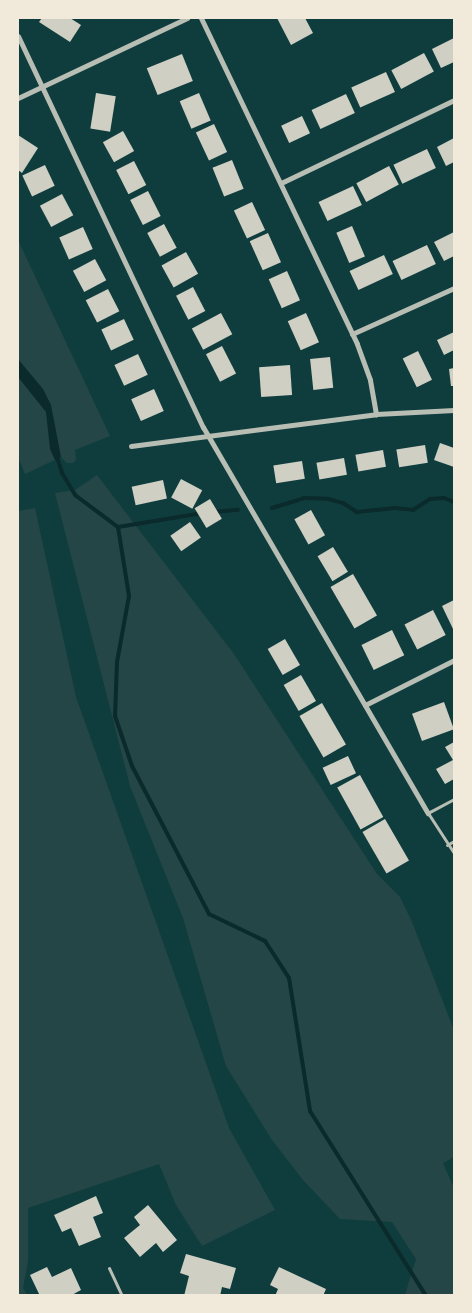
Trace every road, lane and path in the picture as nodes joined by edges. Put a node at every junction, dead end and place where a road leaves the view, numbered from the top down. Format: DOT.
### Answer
graph roads {
  1 [pos="187,18"];
  2 [pos="201,18"];
  3 [pos="18,36"];
  4 [pos="42,86"];
  5 [pos="18,98"];
  6 [pos="454,100"];
  7 [pos="280,183"];
  8 [pos="454,288"];
  9 [pos="352,334"];
  10 [pos="454,410"];
  11 [pos="376,414"];
  12 [pos="208,434"];
  13 [pos="131,446"];
  14 [pos="454,660"];
  15 [pos="365,704"];
  16 [pos="454,799"];
  17 [pos="428,813"];
  18 [pos="454,841"];
  19 [pos="447,845"];
  20 [pos="454,853"];
  21 [pos="109,1268"];
  22 [pos="122,1296"];
  1 -- 4 [label="street"];
  2 -- 7 [label="street"];
  3 -- 4 [label="street"];
  4 -- 5 [label="street"];
  4 -- 12 [label="street"];
  6 -- 7 [label="street"];
  7 -- 9 [label="street"];
  8 -- 9 [label="street"];
  9 -- 11 [label="street"];
  10 -- 11 [label="street"];
  11 -- 12 [label="street"];
  12 -- 13 [label="street"];
  12 -- 15 [label="street"];
  14 -- 15 [label="street"];
  15 -- 17 [label="street"];
  16 -- 17 [label="lane"];
  17 -- 19 [label="lane"];
  18 -- 19 [label="lane"];
  19 -- 20 [label="lane"];
  21 -- 22 [label="lane"];
}
